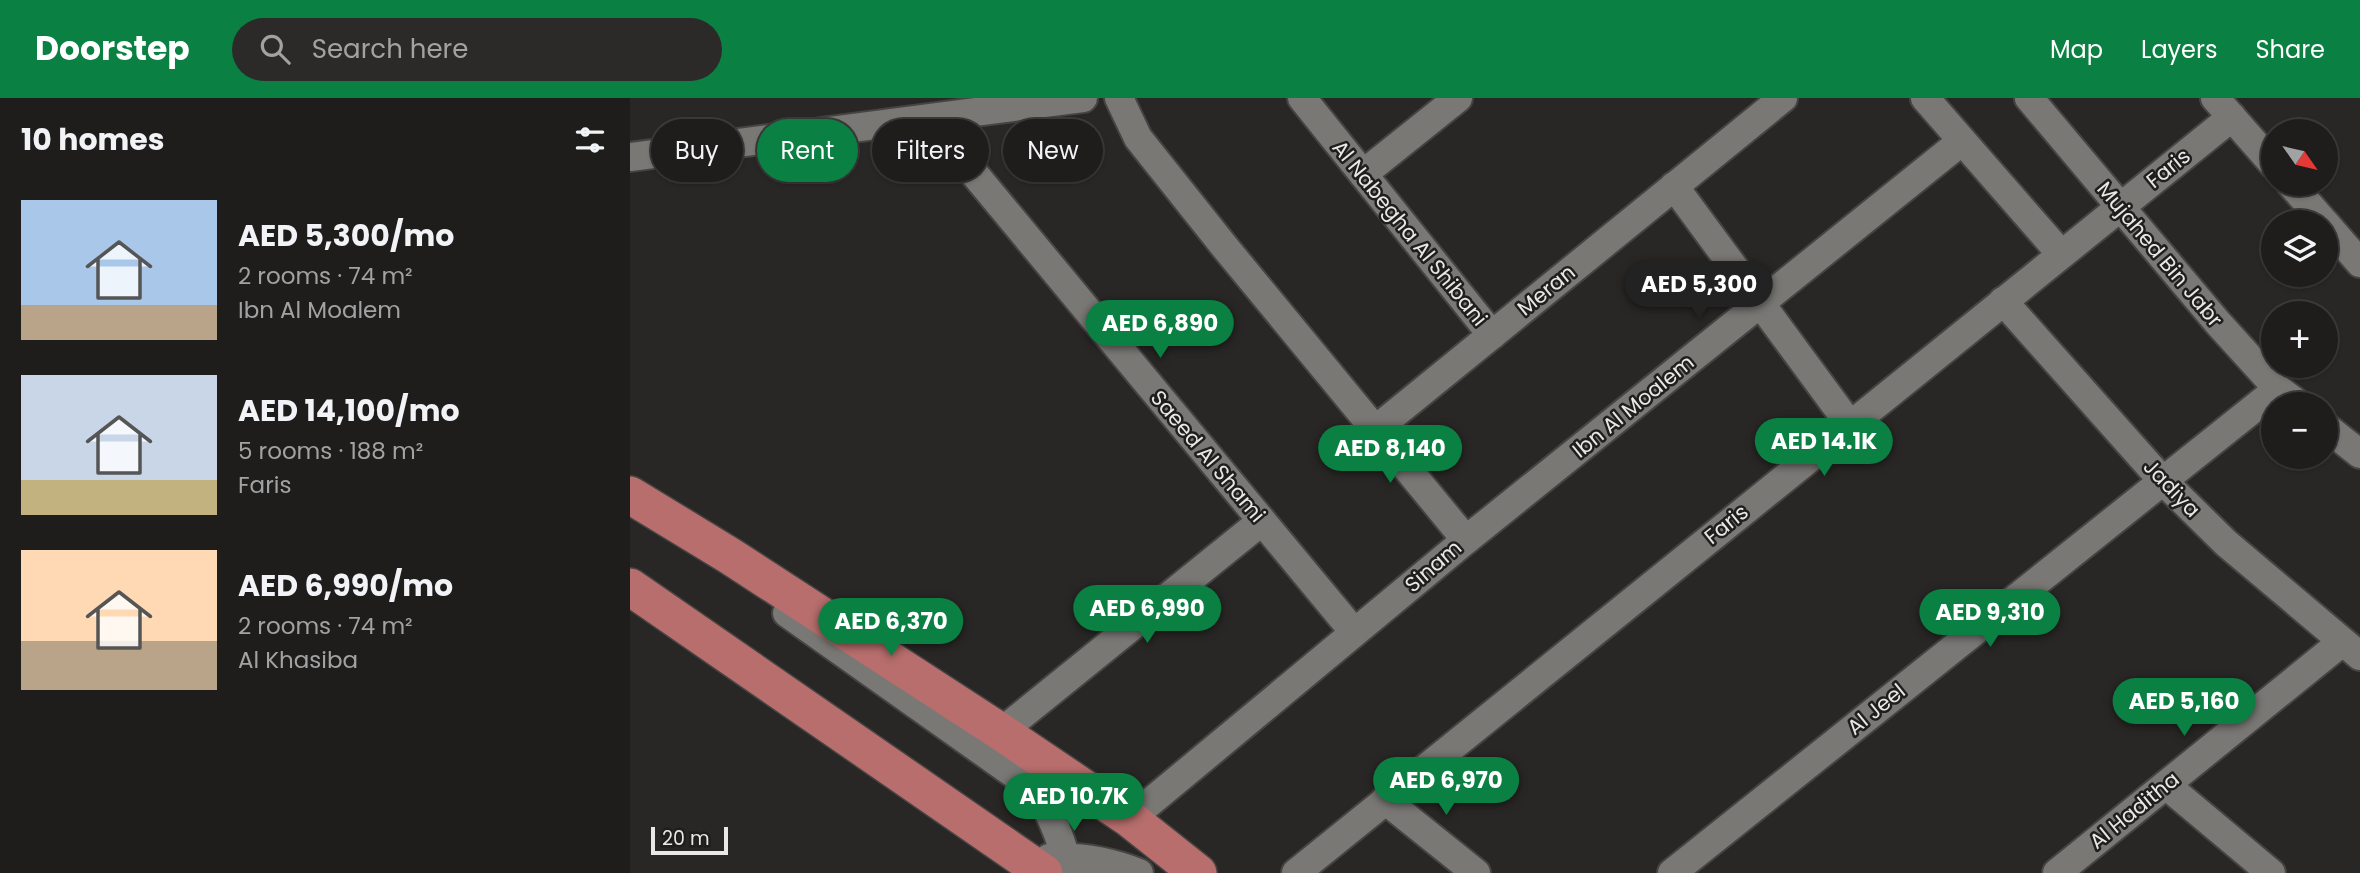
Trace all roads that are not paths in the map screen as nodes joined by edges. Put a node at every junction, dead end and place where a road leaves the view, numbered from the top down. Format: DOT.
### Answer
graph roads {
  1 [pos="1083,98"];
  2 [pos="1119,98"];
  3 [pos="1302,98"];
  4 [pos="1458,98"];
  5 [pos="1783,98"];
  6 [pos="1925,98"];
  7 [pos="2029,98"];
  8 [pos="965,106"];
  9 [pos="2223,107"];
  10 [pos="929,119"];
  11 [pos="872,126"];
  12 [pos="1962,141"];
  13 [pos="2261,150"];
  14 [pos="630,157"];
  15 [pos="1363,174"];
  16 [pos="981,182"];
  17 [pos="1674,186"];
  18 [pos="2301,196"];
  19 [pos="2120,206"];
  20 [pos="2314,210"];
  21 [pos="2338,238"];
  22 [pos="2061,254"];
  23 [pos="2360,263"];
  24 [pos="2003,301"];
  25 [pos="1761,303"];
  26 [pos="1492,335"];
  27 [pos="2283,392"];
  28 [pos="2261,415"];
  29 [pos="1850,425"];
  30 [pos="1375,430"];
  31 [pos="2338,437"];
  32 [pos="2360,454"];
  33 [pos="2162,480"];
  34 [pos="630,497"];
  35 [pos="1262,521"];
  36 [pos="1466,540"];
  37 [pos="630,587"];
  38 [pos="1354,632"];
  39 [pos="2351,649"];
  40 [pos="1000,732"];
  41 [pos="2166,785"];
  42 [pos="1385,800"];
  43 [pos="1130,819"];
  44 [pos="1046,868"];
  45 [pos="1139,873"];
  46 [pos="1198,873"];
  47 [pos="1296,873"];
  48 [pos="1476,873"];
  49 [pos="1672,873"];
  50 [pos="2057,873"];
  51 [pos="2271,873"];
  1 -- 8 [label="street"];
  2 -- 30 [label="street, Sinam"];
  3 -- 15 [label="street, Al Nabegha Al Shibani"];
  4 -- 15 [label="street"];
  5 -- 17 [label="street, Meran"];
  6 -- 12 [label="street"];
  7 -- 19 [label="street, Mujahed Bin Jabr"];
  8 -- 10 [label="street"];
  9 -- 13 [label="street"];
  9 -- 19 [label="street, Faris"];
  11 -- 14 [label="street"];
  12 -- 22 [label="street"];
  12 -- 25 [label="street, Ibn Al Moalem"];
  15 -- 26 [label="street, Al Nabegha Al Shibani"];
  16 -- 35 [label="street, Saeed Al Shami"];
  17 -- 25 [label="street"];
  17 -- 26 [label="street, Meran"];
  18 -- 20 [label="street"];
  19 -- 22 [label="street, Faris"];
  19 -- 27 [label="street, Mujahed Bin Jabr"];
  21 -- 23 [label="street"];
  22 -- 24 [label="street, Faris"];
  24 -- 29 [label="street, Faris"];
  24 -- 33 [label="street, Jadiya"];
  25 -- 29 [label="street"];
  25 -- 36 [label="street, Ibn Al Moalem"];
  26 -- 30 [label="street, Meran"];
  28 -- 33 [label="street, Al Jeel"];
  29 -- 42 [label="street, Faris"];
  30 -- 36 [label="street, Sinam"];
  31 -- 32 [label="street"];
  33 -- 39 [label="street, Jadiya"];
  33 -- 49 [label="street, Al Jeel"];
  34 -- 40 [label="main road"];
  34 -- 44 [label="street"];
  35 -- 38 [label="street, Saeed Al Shami"];
  35 -- 40 [label="street"];
  36 -- 38 [label="street, Sinam"];
  37 -- 44 [label="main road"];
  38 -- 43 [label="street, Sinam"];
  39 -- 41 [label="street, Al Haditha"];
  40 -- 43 [label="main road"];
  41 -- 50 [label="street, Al Haditha"];
  41 -- 51 [label="street"];
  42 -- 47 [label="street, Faris"];
  42 -- 48 [label="street"];
  43 -- 46 [label="main road"];
  44 -- 45 [label="street"];
}
